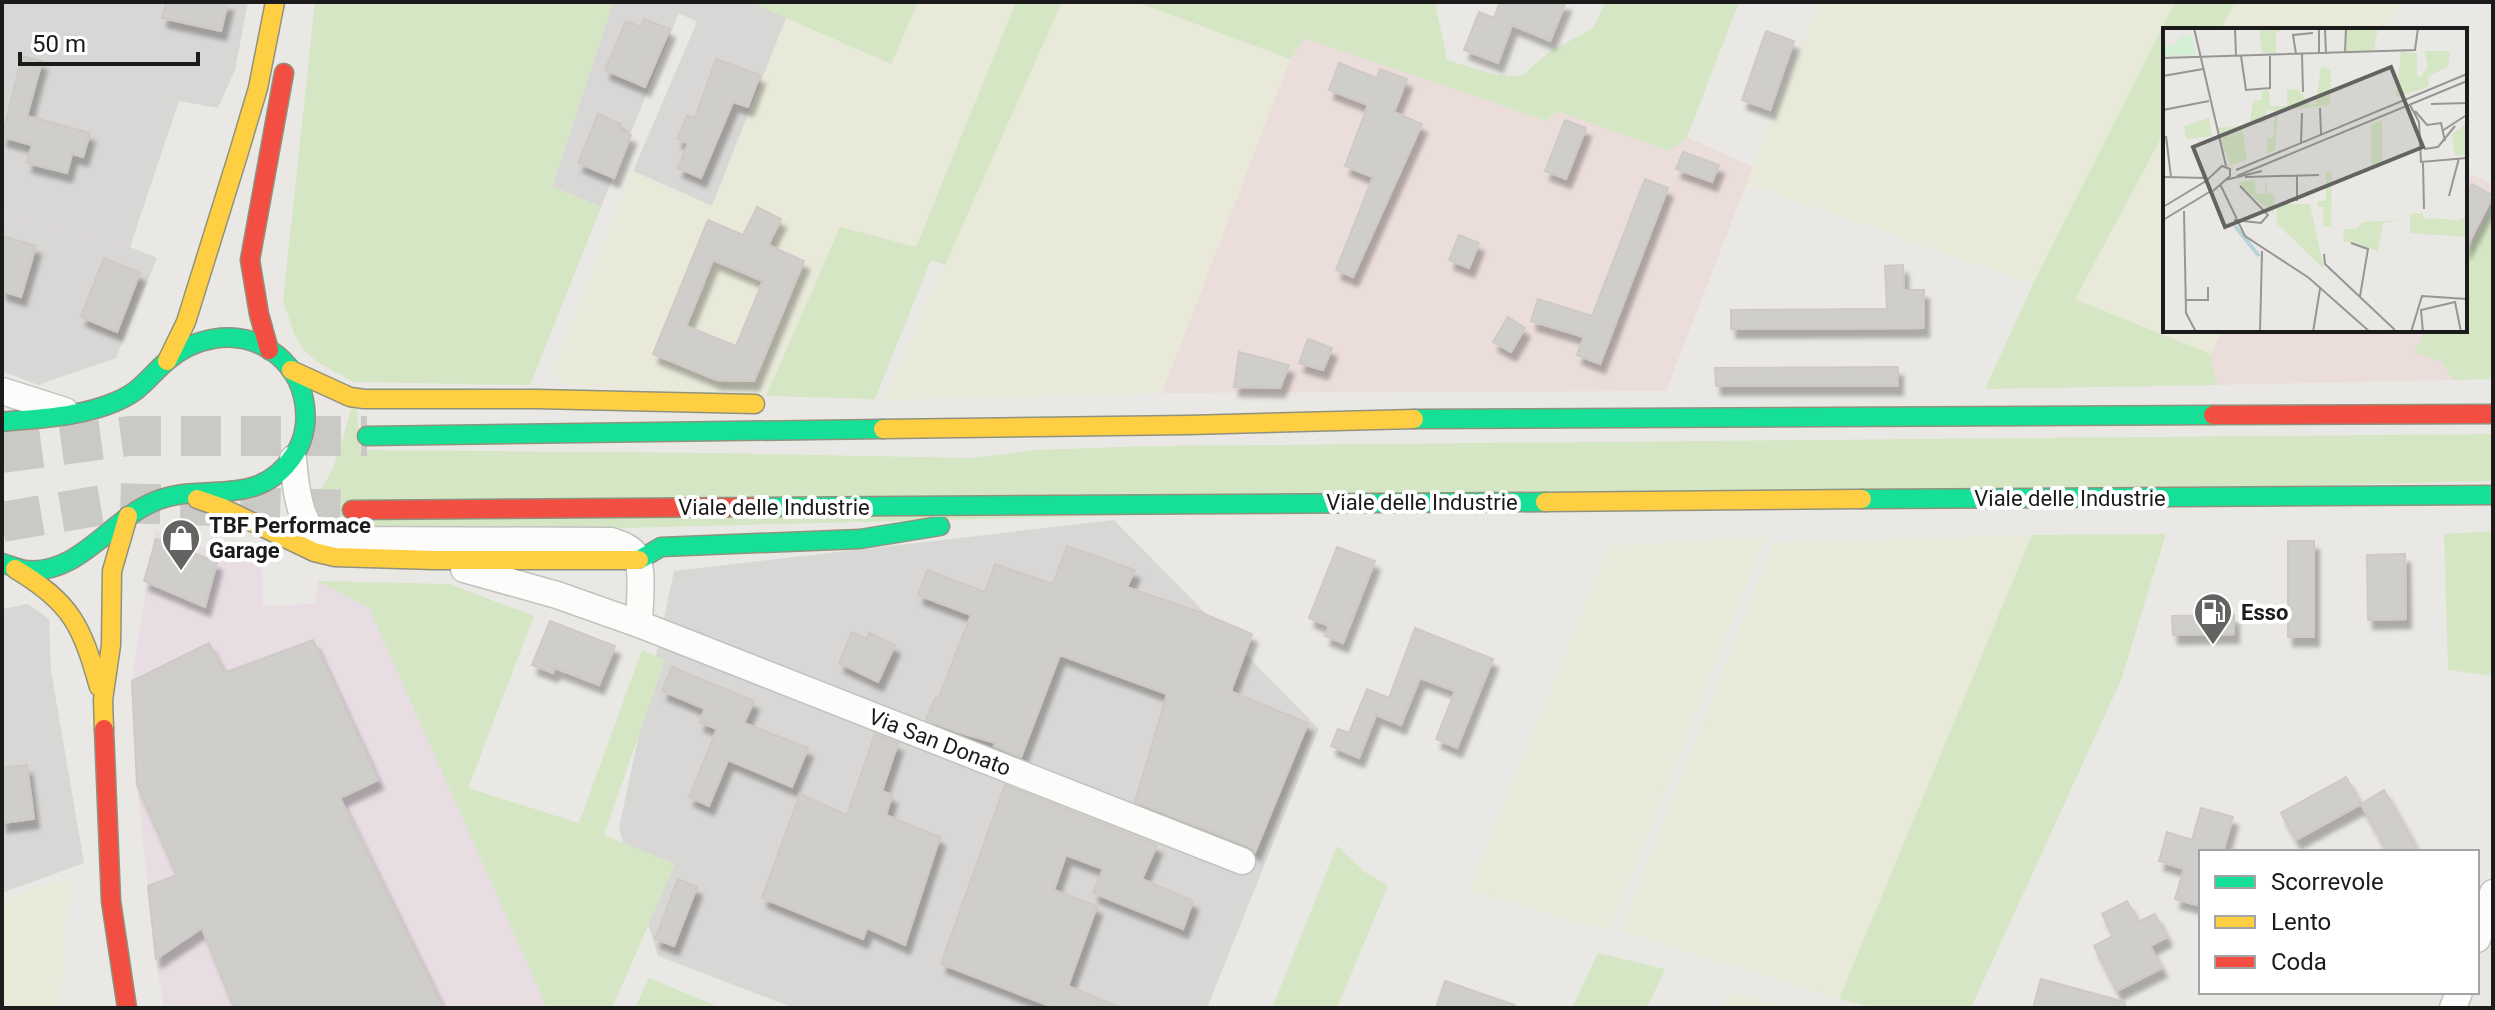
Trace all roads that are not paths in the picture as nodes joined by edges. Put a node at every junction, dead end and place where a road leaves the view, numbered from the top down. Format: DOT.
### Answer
graph roads {
  1 [pos="275,2"];
  2 [pos="289,48"];
  3 [pos="269,350"];
  4 [pos="167,361"];
  5 [pos="291,370"];
  6 [pos="2,391"];
  7 [pos="776,404"];
  8 [pos="1013,409"];
  9 [pos="72,414"];
  10 [pos="2493,414"];
  11 [pos="2,422"];
  12 [pos="1093,425"];
  13 [pos="367,436"];
  14 [pos="293,459"];
  15 [pos="181,494"];
  16 [pos="2493,495"];
  17 [pos="1062,505"];
  18 [pos="352,510"];
  19 [pos="128,516"];
  20 [pos="434,560"];
  21 [pos="639,560"];
  22 [pos="8,566"];
  23 [pos="639,624"];
  24 [pos="103,700"];
  25 [pos="1242,861"];
  26 [pos="2493,893"];
  27 [pos="2479,933"];
  28 [pos="127,1008"];
  1 -- 4 [label="main road"];
  2 -- 3 [label="main road"];
  3 -- 4 [label="main road"];
  3 -- 5 [label="main road"];
  4 -- 9 [label="main road"];
  5 -- 7 [label="main road"];
  5 -- 14 [label="main road"];
  6 -- 9 [label="street"];
  8 -- 12 [label="main road"];
  9 -- 11 [label="main road"];
  10 -- 12 [label="main road"];
  12 -- 13 [label="main road"];
  14 -- 15 [label="main road"];
  14 -- 21 [label="street"];
  15 -- 19 [label="main road"];
  15 -- 20 [label="main road"];
  16 -- 17 [label="main road, Viale delle Industrie"];
  17 -- 18 [label="main road, Viale delle Industrie"];
  17 -- 21 [label="main road"];
  19 -- 22 [label="main road"];
  19 -- 24 [label="main road"];
  20 -- 21 [label="main road"];
  20 -- 23 [label="street, Via San Donato"];
  21 -- 23 [label="street"];
  22 -- 24 [label="main road"];
  23 -- 25 [label="street, Via San Donato"];
  24 -- 28 [label="main road"];
  26 -- 27 [label="street"];
}
